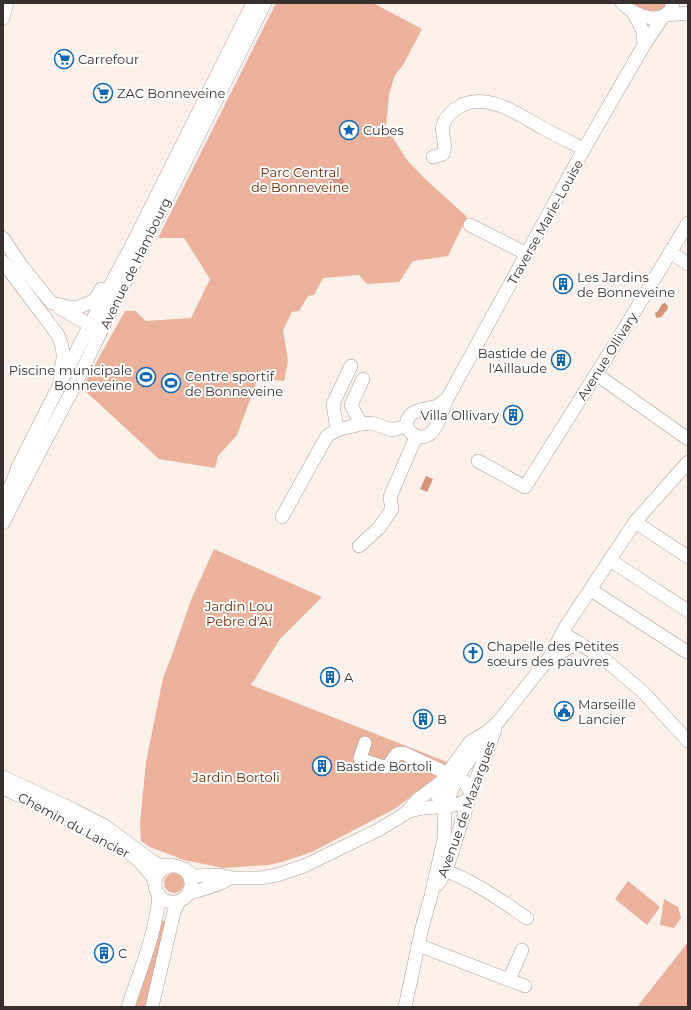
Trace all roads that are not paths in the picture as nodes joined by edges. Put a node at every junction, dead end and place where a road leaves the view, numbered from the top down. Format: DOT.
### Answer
graph roads {
  1 [pos="7,3"];
  2 [pos="254,3"];
  3 [pos="265,3"];
  4 [pos="622,3"];
  5 [pos="673,3"];
  6 [pos="633,12"];
  7 [pos="688,13"];
  8 [pos="664,16"];
  9 [pos="3,18"];
  10 [pos="644,45"];
  11 [pos="584,149"];
  12 [pos="433,157"];
  13 [pos="688,223"];
  14 [pos="470,225"];
  15 [pos="3,238"];
  16 [pos="131,247"];
  17 [pos="670,252"];
  18 [pos="527,254"];
  19 [pos="3,262"];
  20 [pos="688,264"];
  21 [pos="16,269"];
  22 [pos="52,303"];
  23 [pos="88,327"];
  24 [pos="351,366"];
  25 [pos="596,374"];
  26 [pos="363,379"];
  27 [pos="447,399"];
  28 [pos="46,411"];
  29 [pos="62,411"];
  30 [pos="361,424"];
  31 [pos="406,426"];
  32 [pos="337,430"];
  33 [pos="416,437"];
  34 [pos="688,439"];
  35 [pos="478,461"];
  36 [pos="688,462"];
  37 [pos="3,502"];
  38 [pos="282,517"];
  39 [pos="635,522"];
  40 [pos="3,523"];
  41 [pos="359,546"];
  42 [pos="688,557"];
  43 [pos="610,560"];
  44 [pos="591,590"];
  45 [pos="688,611"];
  46 [pos="563,633"];
  47 [pos="580,643"];
  48 [pos="687,652"];
  49 [pos="549,658"];
  50 [pos="498,722"];
  51 [pos="488,731"];
  52 [pos="688,741"];
  53 [pos="365,743"];
  54 [pos="441,776"];
  55 [pos="3,777"];
  56 [pos="457,778"];
  57 [pos="3,788"];
  58 [pos="470,796"];
  59 [pos="445,808"];
  60 [pos="407,812"];
  61 [pos="172,865"];
  62 [pos="185,869"];
  63 [pos="446,871"];
  64 [pos="230,878"];
  65 [pos="157,889"];
  66 [pos="431,896"];
  67 [pos="184,897"];
  68 [pos="528,918"];
  69 [pos="418,945"];
  70 [pos="522,950"];
  71 [pos="509,980"];
  72 [pos="525,986"];
  73 [pos="128,1007"];
  74 [pos="152,1007"];
  75 [pos="405,1007"];
  1 -- 9 [label="street"];
  2 -- 16 [label="street, Avenue de Hambourg"];
  3 -- 29 [label="street, Avenue de Hambourg"];
  4 -- 6 [label="street"];
  5 -- 8 [label="street, Traverse Marie-Louise"];
  6 -- 8 [label="street"];
  6 -- 10 [label="street"];
  7 -- 8 [label="street"];
  8 -- 10 [label="street, Traverse Marie-Louise"];
  10 -- 11 [label="street, Traverse Marie-Louise"];
  11 -- 12 [label="street"];
  11 -- 18 [label="street, Traverse Marie-Louise"];
  13 -- 17 [label="street, Avenue Ollivary"];
  14 -- 18 [label="street"];
  15 -- 21 [label="street"];
  16 -- 22 [label="street"];
  16 -- 23 [label="street, Avenue de Hambourg"];
  17 -- 20 [label="street"];
  17 -- 25 [label="street, Avenue Ollivary"];
  18 -- 27 [label="street, Traverse Marie-Louise"];
  19 -- 21 [label="street"];
  21 -- 22 [label="street"];
  21 -- 28 [label="street"];
  22 -- 23 [label="street"];
  23 -- 28 [label="street, Avenue de Hambourg"];
  23 -- 29 [label="street"];
  24 -- 32 [label="street"];
  25 -- 34 [label="street"];
  25 -- 35 [label="street, Avenue Ollivary"];
  26 -- 30 [label="street"];
  27 -- 31 [label="street"];
  27 -- 33 [label="street, Traverse Marie-Louise"];
  28 -- 37 [label="street, Avenue de Hambourg"];
  29 -- 40 [label="street, Avenue de Hambourg"];
  30 -- 31 [label="street"];
  30 -- 32 [label="street"];
  31 -- 33 [label="street"];
  32 -- 38 [label="street"];
  33 -- 41 [label="street"];
  36 -- 39 [label="street, Avenue de Mazargues"];
  39 -- 42 [label="street"];
  39 -- 43 [label="street, Avenue de Mazargues"];
  43 -- 44 [label="street, Avenue de Mazargues"];
  43 -- 45 [label="street"];
  44 -- 46 [label="street, Avenue de Mazargues"];
  44 -- 48 [label="street"];
  46 -- 47 [label="street"];
  46 -- 49 [label="street, Avenue de Mazargues"];
  47 -- 49 [label="street, Avenue de Mazargues"];
  47 -- 52 [label="street"];
  49 -- 50 [label="street, Avenue de Mazargues"];
  50 -- 51 [label="street, Avenue de Mazargues"];
  50 -- 58 [label="street, Avenue de Mazargues"];
  51 -- 54 [label="street, Avenue de Mazargues"];
  51 -- 56 [label="street, Avenue de Mazargues"];
  53 -- 54 [label="street"];
  54 -- 56 [label="street"];
  54 -- 59 [label="street, Avenue de Mazargues"];
  54 -- 60 [label="street"];
  55 -- 61 [label="street, Chemin du Lancier"];
  56 -- 58 [label="street"];
  56 -- 59 [label="street, Avenue de Mazargues"];
  57 -- 65 [label="street, Chemin du Lancier"];
  58 -- 59 [label="street"];
  58 -- 63 [label="street, Avenue de Mazargues"];
  59 -- 60 [label="street"];
  59 -- 66 [label="street, Avenue de Mazargues"];
  60 -- 64 [label="street"];
  61 -- 62 [label="street"];
  61 -- 65 [label="street"];
  62 -- 64 [label="street"];
  62 -- 67 [label="street"];
  63 -- 66 [label="street, Avenue de Mazargues"];
  63 -- 68 [label="street"];
  64 -- 67 [label="street"];
  65 -- 67 [label="street"];
  65 -- 73 [label="street"];
  66 -- 69 [label="street, Avenue de Mazargues"];
  67 -- 74 [label="street"];
  69 -- 71 [label="street"];
  69 -- 75 [label="street, Avenue de Mazargues"];
  70 -- 71 [label="street"];
  71 -- 72 [label="street"];
}
